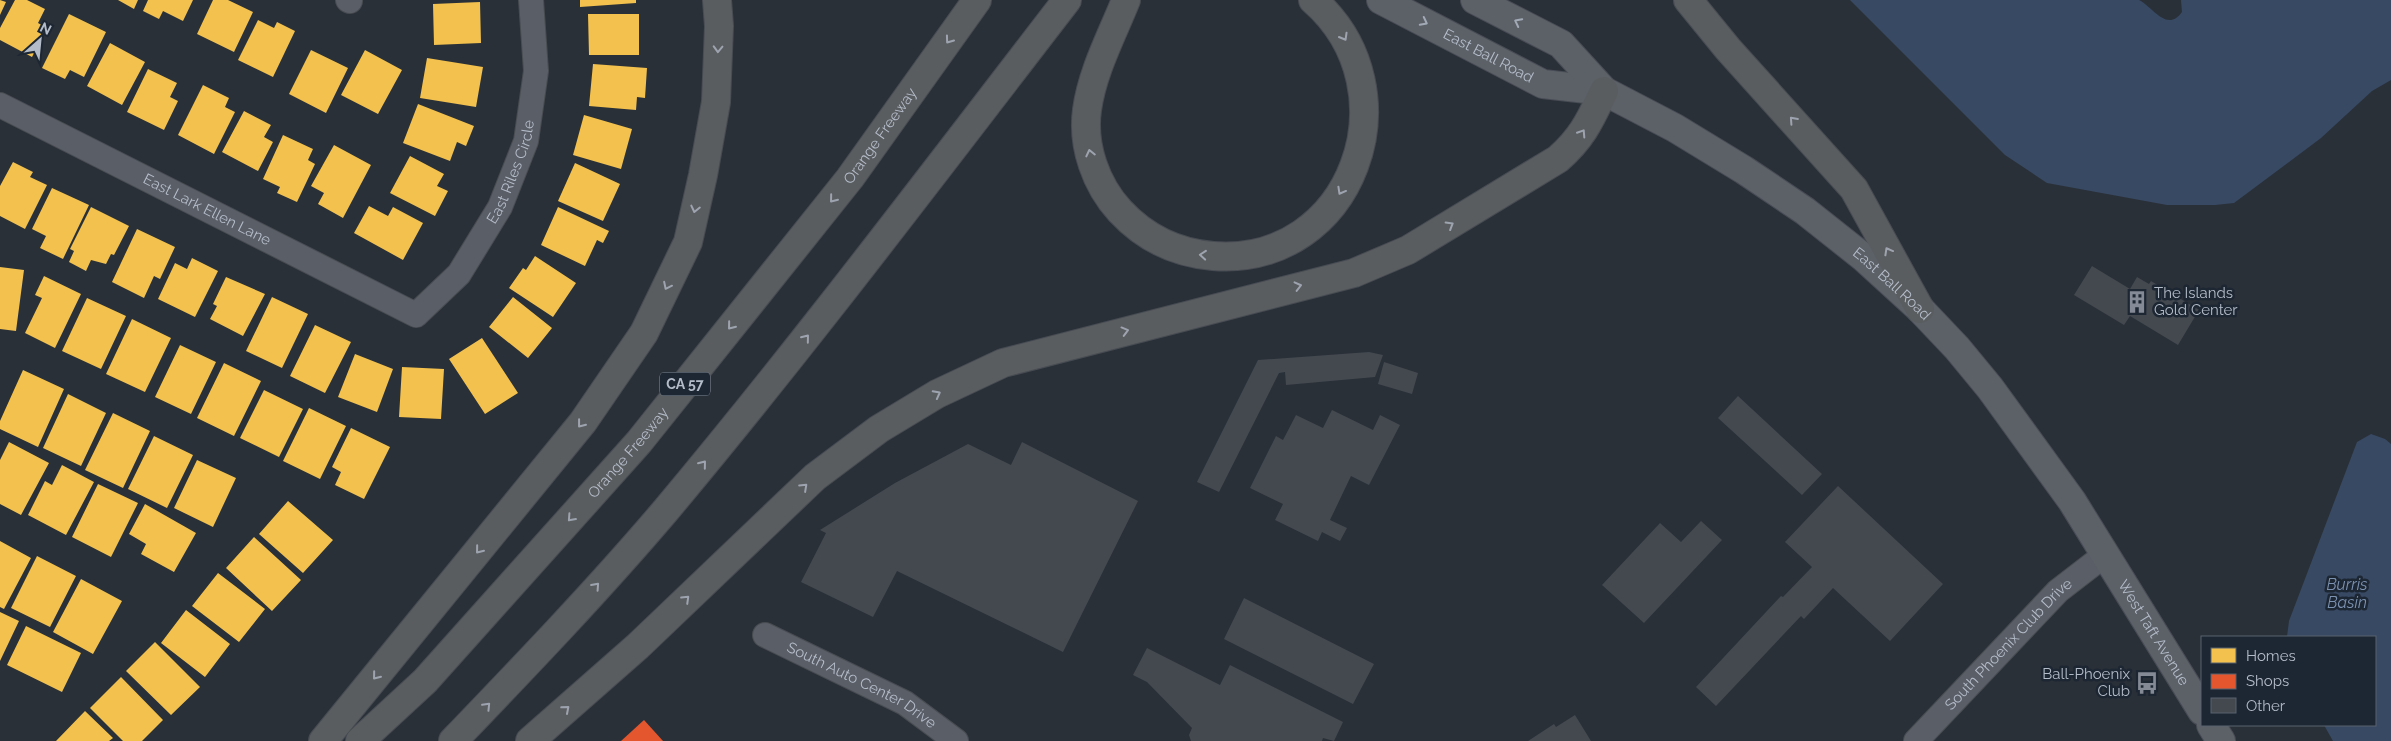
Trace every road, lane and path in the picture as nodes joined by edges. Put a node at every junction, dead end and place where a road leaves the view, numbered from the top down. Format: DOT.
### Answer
graph roads {
  1 [pos="531,0"];
  2 [pos="717,0"];
  3 [pos="1067,0"];
  4 [pos="1126,0"];
  5 [pos="1313,0"];
  6 [pos="1381,0"];
  7 [pos="1475,0"];
  8 [pos="1688,0"];
  9 [pos="976,1"];
  10 [pos="1604,91"];
  11 [pos="0,105"];
  12 [pos="1920,309"];
  13 [pos="416,314"];
  14 [pos="2106,554"];
  15 [pos="764,635"];
  16 [pos="2201,709"];
  17 [pos="2212,726"];
  18 [pos="323,741"];
  19 [pos="360,741"];
  20 [pos="452,741"];
  21 [pos="530,741"];
  22 [pos="956,741"];
  23 [pos="1916,741"];
  24 [pos="2221,741"];
  1 -- 13 [label="street, East Riles Circle"];
  2 -- 18 [label="highway, one-way"];
  20 -- 3 [label="highway, one-way"];
  5 -- 4 [label="highway, one-way"];
  6 -- 10 [label="main road, East Ball Road, one-way"];
  10 -- 7 [label="main road, East Ball Road, one-way"];
  12 -- 8 [label="highway, one-way"];
  9 -- 19 [label="highway, Orange Freeway / CA 57, one-way"];
  10 -- 12 [label="main road, East Ball Road"];
  21 -- 10 [label="highway, one-way"];
  11 -- 13 [label="street, East Lark Ellen Lane"];
  12 -- 14 [label="main road, East Ball Road"];
  14 -- 16 [label="main road, West Taft Avenue"];
  14 -- 23 [label="street, South Phoenix Club Drive"];
  15 -- 22 [label="street, South Auto Center Drive"];
  17 -- 24 [label="main road"];
}
